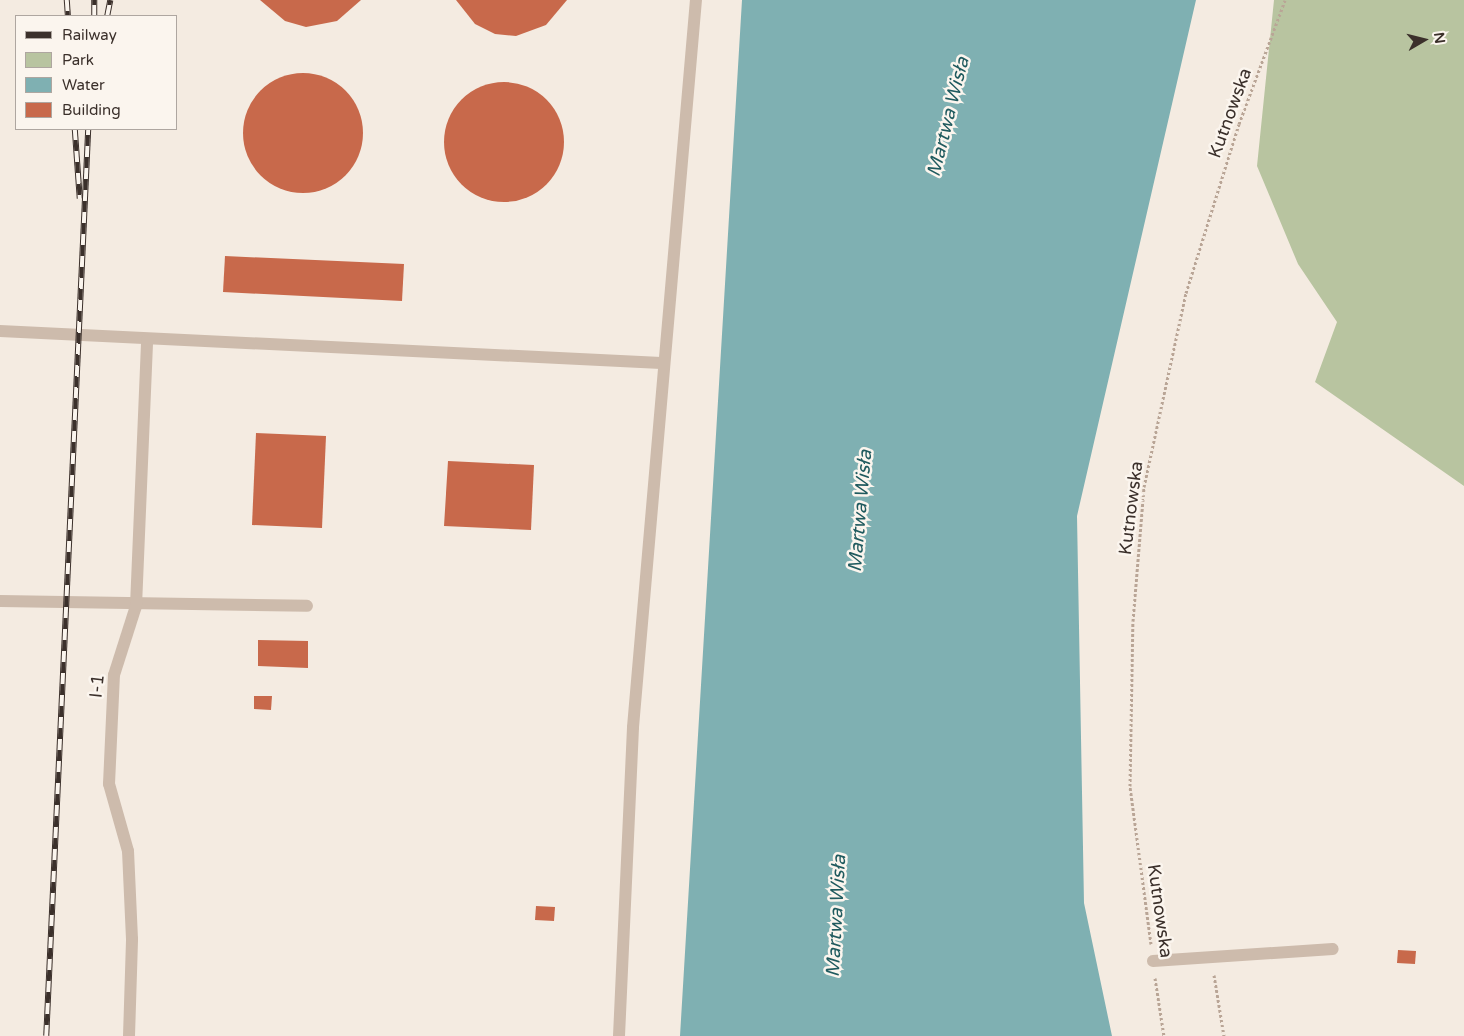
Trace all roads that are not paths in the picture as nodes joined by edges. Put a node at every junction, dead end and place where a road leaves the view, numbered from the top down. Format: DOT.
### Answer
graph roads {
  1 [pos="696,0"];
  2 [pos="0,331"];
  3 [pos="147,340"];
  4 [pos="661,363"];
  5 [pos="0,601"];
  6 [pos="136,606"];
  7 [pos="307,606"];
  8 [pos="1333,949"];
  9 [pos="1153,961"];
  10 [pos="129,1036"];
  11 [pos="618,1036"];
  1 -- 4 [label="lane"];
  2 -- 3 [label="lane"];
  3 -- 4 [label="lane"];
  3 -- 6 [label="lane, I-1"];
  4 -- 11 [label="lane"];
  5 -- 6 [label="lane"];
  6 -- 7 [label="lane"];
  6 -- 10 [label="lane, I-1"];
  8 -- 9 [label="lane"];
}
